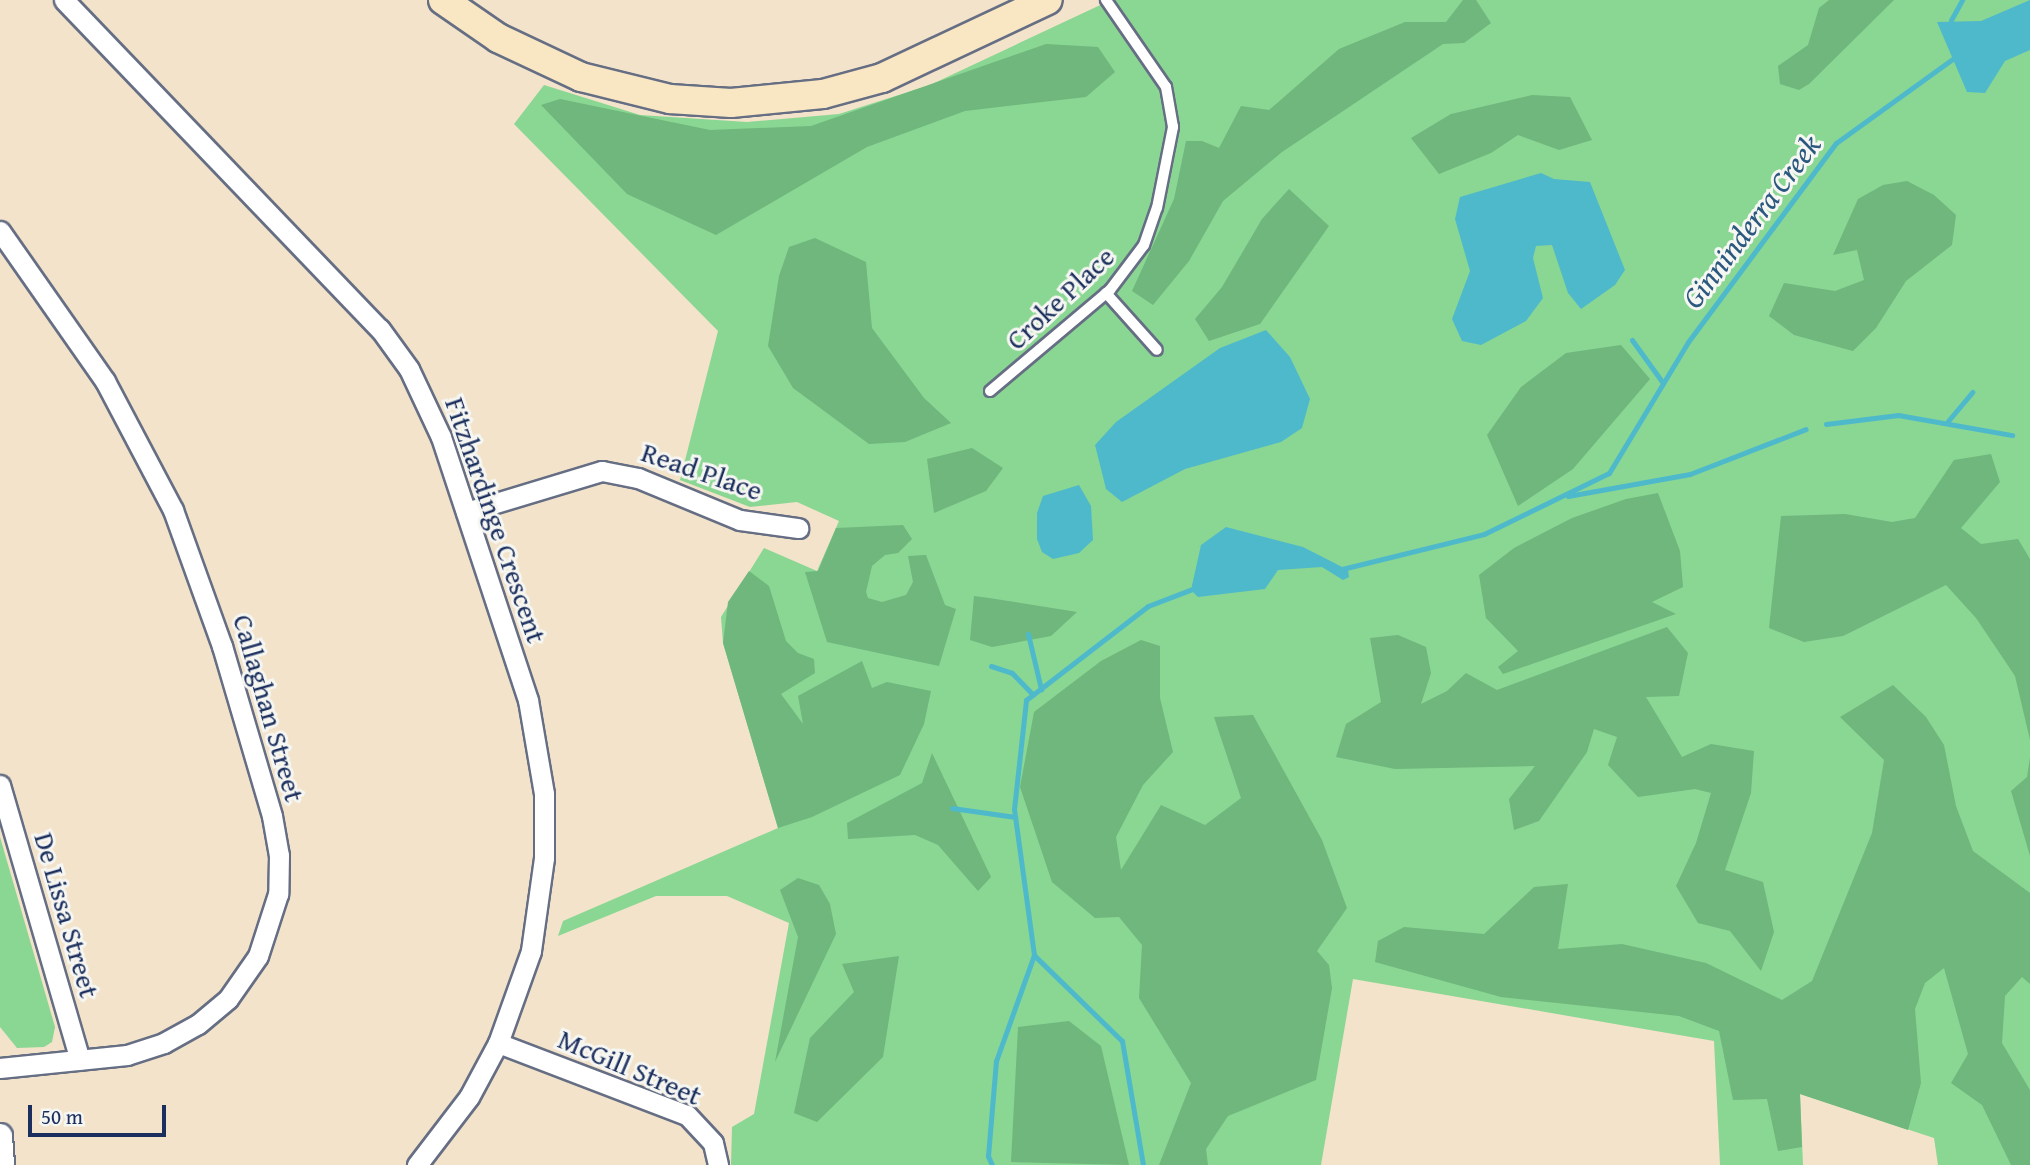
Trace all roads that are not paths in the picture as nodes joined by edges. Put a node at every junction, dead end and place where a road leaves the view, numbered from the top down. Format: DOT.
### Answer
graph roads {
  1 [pos="64,0"];
  2 [pos="443,0"];
  3 [pos="1048,0"];
  4 [pos="1106,0"];
  5 [pos="0,232"];
  6 [pos="1106,293"];
  7 [pos="1157,350"];
  8 [pos="990,391"];
  9 [pos="466,512"];
  10 [pos="798,528"];
  11 [pos="0,785"];
  12 [pos="498,1043"];
  13 [pos="80,1060"];
  14 [pos="0,1068"];
  15 [pos="0,1136"];
  16 [pos="2,1165"];
  17 [pos="417,1165"];
  18 [pos="718,1165"];
  1 -- 9 [label="street, Fitzhardinge Crescent"];
  2 -- 3 [label="main road"];
  4 -- 6 [label="lane, Croke Place"];
  5 -- 13 [label="street, Callaghan Street"];
  6 -- 7 [label="lane"];
  6 -- 8 [label="lane, Croke Place"];
  9 -- 10 [label="street, Read Place"];
  9 -- 12 [label="street, Fitzhardinge Crescent"];
  11 -- 13 [label="street, De Lissa Street"];
  12 -- 17 [label="street, Fitzhardinge Crescent"];
  12 -- 18 [label="street, McGill Street"];
  13 -- 14 [label="street, Callaghan Street"];
  15 -- 16 [label="street"];
}
